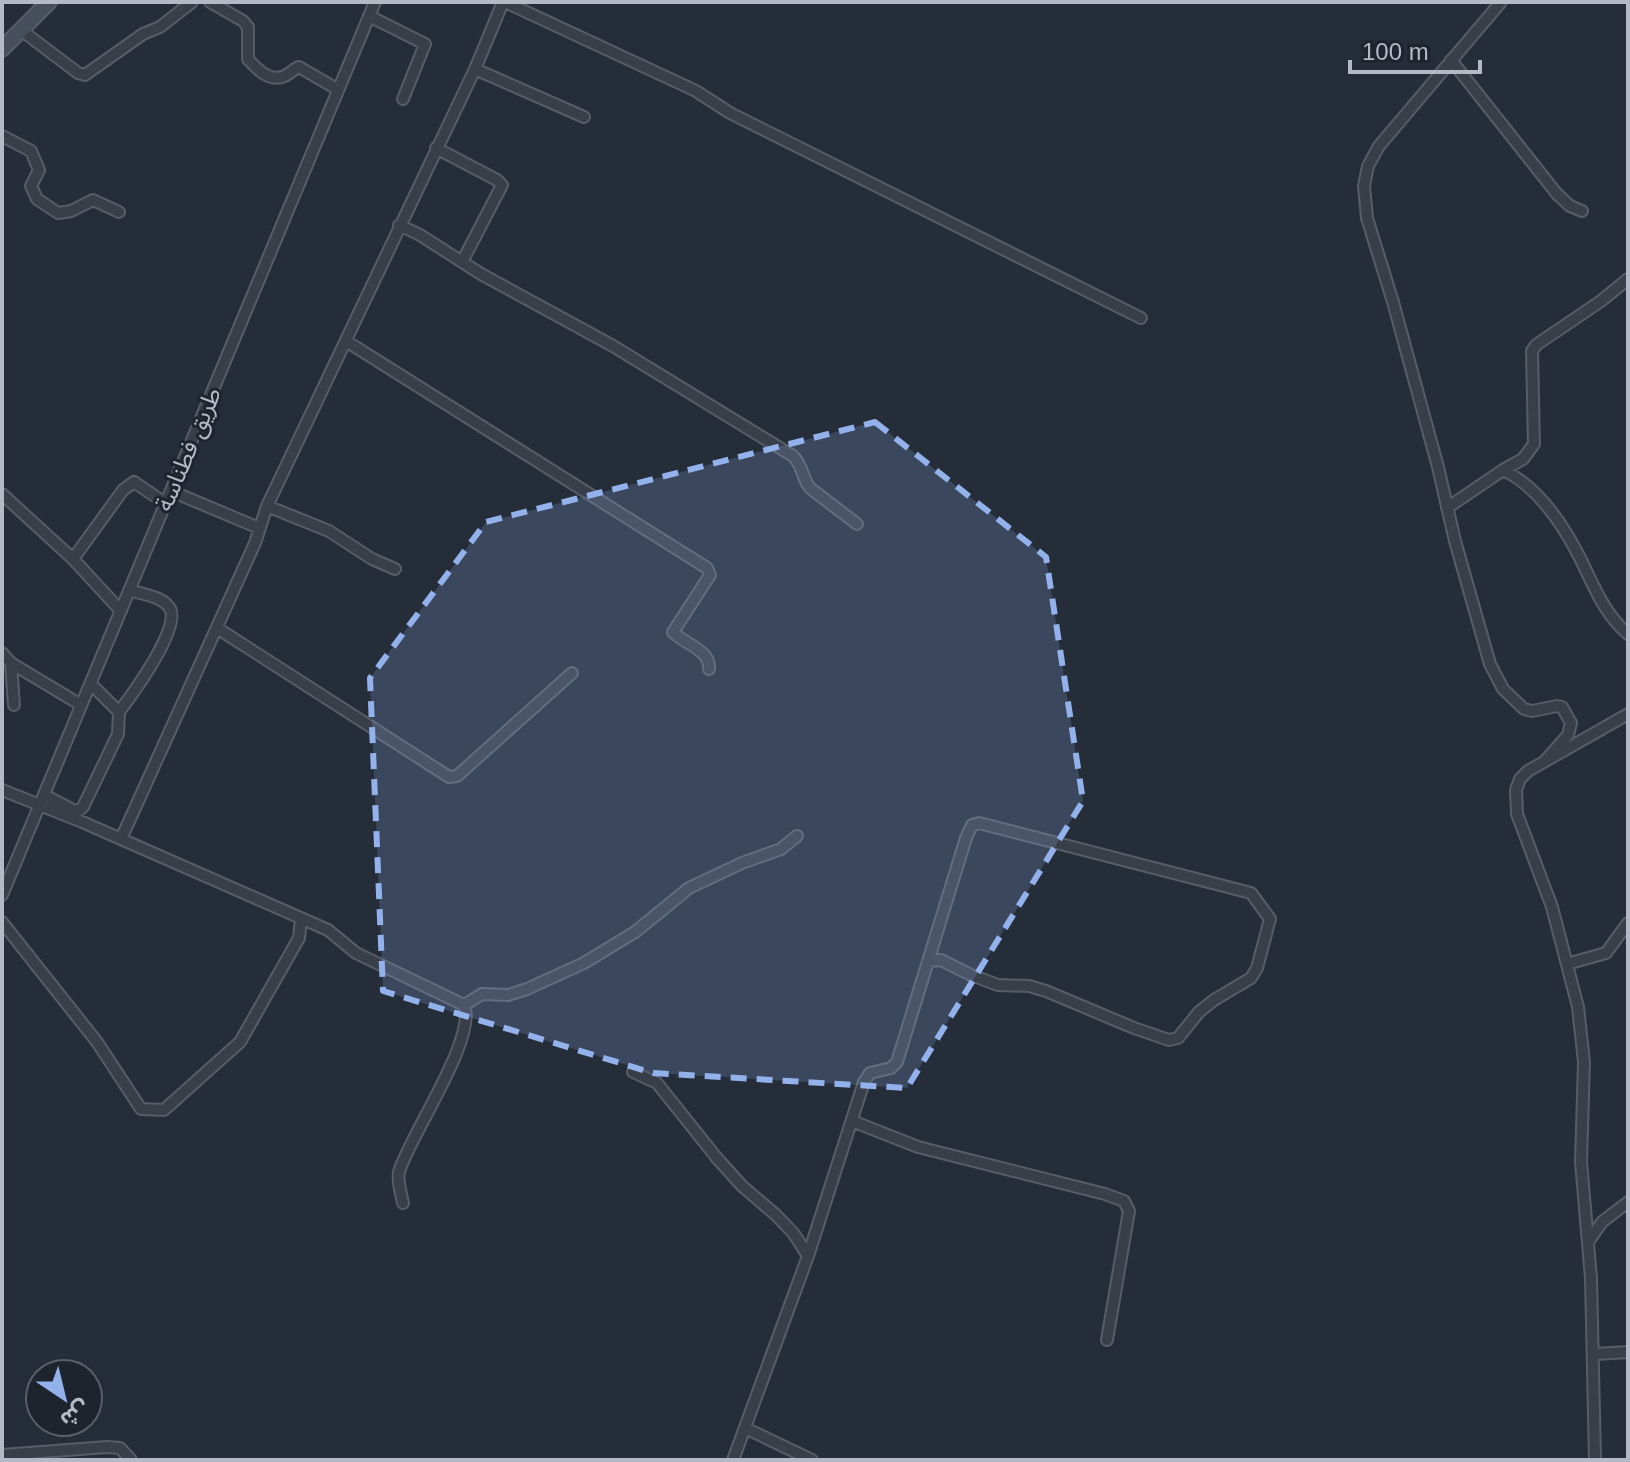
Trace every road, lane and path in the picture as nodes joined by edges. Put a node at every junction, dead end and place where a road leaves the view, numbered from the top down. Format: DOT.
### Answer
graph roads {
  1 [pos="48,2"];
  2 [pos="192,2"];
  3 [pos="210,2"];
  4 [pos="375,2"];
  5 [pos="504,2"];
  6 [pos="1501,2"];
  7 [pos="369,16"];
  8 [pos="21,30"];
  9 [pos="2,49"];
  10 [pos="1451,60"];
  11 [pos="475,69"];
  12 [pos="337,89"];
  13 [pos="403,99"];
  14 [pos="584,117"];
  15 [pos="2,136"];
  16 [pos="436,148"];
  17 [pos="1582,211"];
  18 [pos="119,212"];
  19 [pos="399,225"];
  20 [pos="462,262"];
  21 [pos="1628,279"];
  22 [pos="1141,318"];
  23 [pos="346,341"];
  24 [pos="1503,470"];
  25 [pos="171,491"];
  26 [pos="2,494"];
  27 [pos="165,503"];
  28 [pos="267,506"];
  29 [pos="1447,508"];
  30 [pos="857,524"];
  31 [pos="259,528"];
  32 [pos="73,559"];
  33 [pos="395,569"];
  34 [pos="129,590"];
  35 [pos="121,611"];
  36 [pos="217,628"];
  37 [pos="1628,634"];
  38 [pos="2,653"];
  39 [pos="11,663"];
  40 [pos="709,669"];
  41 [pos="572,673"];
  42 [pos="91,684"];
  43 [pos="14,705"];
  44 [pos="81,705"];
  45 [pos="119,712"];
  46 [pos="1628,714"];
  47 [pos="1545,761"];
  48 [pos="2,790"];
  49 [pos="42,800"];
  50 [pos="797,836"];
  51 [pos="121,839"];
  52 [pos="2,895"];
  53 [pos="301,919"];
  54 [pos="2,922"];
  55 [pos="1628,923"];
  56 [pos="929,961"];
  57 [pos="1567,964"];
  58 [pos="464,1005"];
  59 [pos="633,1072"];
  60 [pos="852,1121"];
  61 [pos="1628,1202"];
  62 [pos="403,1203"];
  63 [pos="1588,1242"];
  64 [pos="808,1256"];
  65 [pos="1107,1340"];
  66 [pos="1628,1352"];
  67 [pos="1595,1354"];
  68 [pos="745,1428"];
  69 [pos="2,1455"];
  70 [pos="131,1460"];
  71 [pos="733,1460"];
  72 [pos="812,1460"];
  73 [pos="1595,1460"];
  1 -- 8 [label="street"];
  2 -- 8 [label="street"];
  3 -- 12 [label="street"];
  4 -- 7 [label="street, طريق فطناسة"];
  5 -- 11 [label="street"];
  5 -- 22 [label="street"];
  6 -- 10 [label="street"];
  7 -- 12 [label="street, طريق فطناسة"];
  7 -- 13 [label="street"];
  8 -- 9 [label="street"];
  10 -- 17 [label="street"];
  10 -- 29 [label="street"];
  11 -- 14 [label="street"];
  11 -- 16 [label="street"];
  12 -- 25 [label="street, طريق فطناسة"];
  15 -- 18 [label="street"];
  16 -- 19 [label="street"];
  16 -- 20 [label="street"];
  19 -- 20 [label="street"];
  19 -- 23 [label="street"];
  20 -- 30 [label="street"];
  21 -- 24 [label="street"];
  23 -- 28 [label="street"];
  23 -- 40 [label="street"];
  24 -- 29 [label="street"];
  24 -- 37 [label="street"];
  25 -- 27 [label="street, طريق فطناسة"];
  25 -- 31 [label="street"];
  26 -- 32 [label="street"];
  27 -- 32 [label="street"];
  27 -- 34 [label="street, طريق فطناسة"];
  28 -- 31 [label="street"];
  28 -- 33 [label="street"];
  29 -- 47 [label="street"];
  31 -- 36 [label="street"];
  32 -- 35 [label="street"];
  34 -- 35 [label="street, طريق فطناسة"];
  34 -- 45 [label="street"];
  35 -- 42 [label="street, طريق فطناسة"];
  36 -- 41 [label="street"];
  36 -- 51 [label="street"];
  38 -- 39 [label="street"];
  39 -- 43 [label="street"];
  39 -- 44 [label="street"];
  42 -- 44 [label="street, طريق فطناسة"];
  42 -- 45 [label="street"];
  44 -- 49 [label="street, طريق فطناسة"];
  45 -- 49 [label="street"];
  46 -- 47 [label="street"];
  47 -- 57 [label="street"];
  48 -- 49 [label="street"];
  49 -- 51 [label="street"];
  49 -- 52 [label="street, طريق فطناسة"];
  50 -- 58 [label="street"];
  51 -- 53 [label="street"];
  53 -- 54 [label="street"];
  53 -- 58 [label="street"];
  55 -- 57 [label="street"];
  56 -- 56 [label="street"];
  56 -- 60 [label="street"];
  57 -- 63 [label="street"];
  58 -- 62 [label="street"];
  59 -- 64 [label="street"];
  60 -- 64 [label="street"];
  60 -- 65 [label="street"];
  61 -- 63 [label="street"];
  63 -- 67 [label="street"];
  64 -- 68 [label="street"];
  66 -- 67 [label="street"];
  67 -- 73 [label="street"];
  68 -- 71 [label="street"];
  68 -- 72 [label="street"];
  69 -- 70 [label="street"];
}
